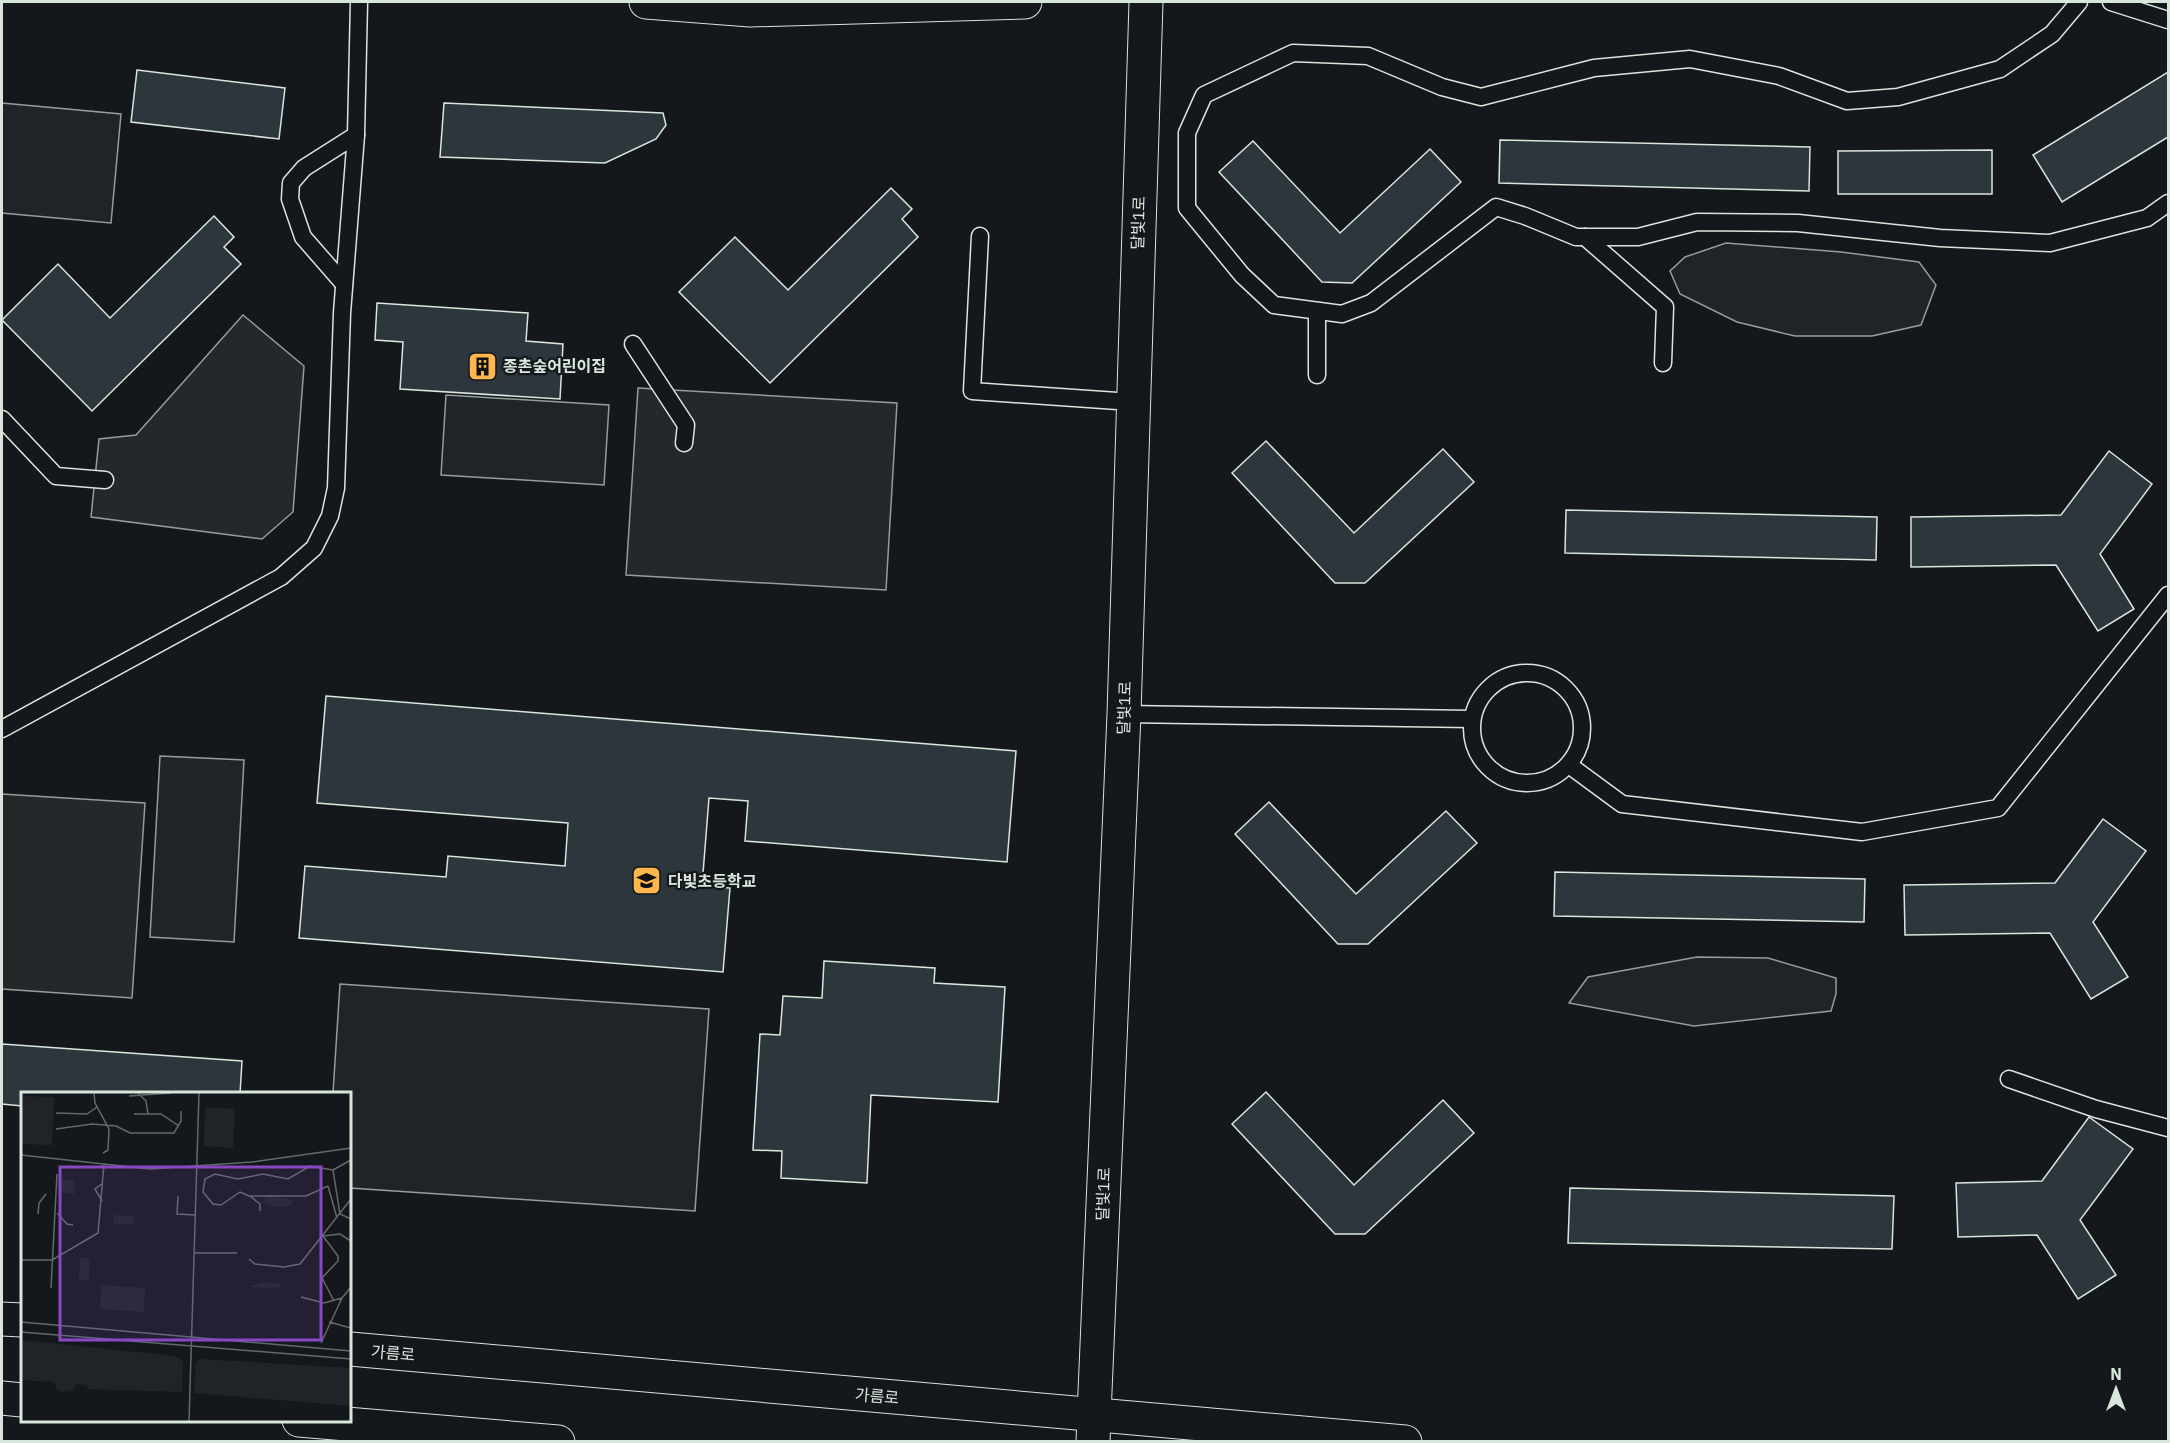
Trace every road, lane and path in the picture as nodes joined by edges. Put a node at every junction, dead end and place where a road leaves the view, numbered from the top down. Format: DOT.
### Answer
graph roads {
  1 [pos="359,2"];
  2 [pos="646,2"];
  3 [pos="1025,2"];
  4 [pos="1146,2"];
  5 [pos="2079,2"];
  6 [pos="2111,2"];
  7 [pos="2169,20"];
  8 [pos="356,135"];
  9 [pos="2169,202"];
  10 [pos="981,236"];
  11 [pos="1585,237"];
  12 [pos="344,284"];
  13 [pos="1317,310"];
  14 [pos="633,344"];
  15 [pos="1662,363"];
  16 [pos="1317,375"];
  17 [pos="1132,402"];
  18 [pos="2,419"];
  19 [pos="684,443"];
  20 [pos="105,480"];
  21 [pos="2169,595"];
  22 [pos="1124,714"];
  23 [pos="1472,719"];
  24 [pos="2,729"];
  25 [pos="1569,765"];
  26 [pos="2009,1079"];
  27 [pos="2169,1128"];
  28 [pos="2,1319"];
  29 [pos="21,1320"];
  30 [pos="351,1349"];
  31 [pos="2,1398"];
  32 [pos="21,1400"];
  33 [pos="323,1422"];
  34 [pos="1094,1428"];
  35 [pos="558,1442"];
  36 [pos="1405,1442"];
  1 -- 8 [label="lane"];
  2 -- 3 [label="street"];
  4 -- 17 [label="street, 달빛1로"];
  5 -- 13 [label="lane"];
  6 -- 7 [label="lane"];
  8 -- 12 [label="lane"];
  8 -- 12 [label="lane"];
  9 -- 11 [label="lane"];
  10 -- 17 [label="lane"];
  11 -- 13 [label="lane"];
  11 -- 15 [label="lane"];
  12 -- 24 [label="lane"];
  13 -- 16 [label="lane"];
  14 -- 19 [label="lane"];
  17 -- 22 [label="street, 달빛1로"];
  18 -- 20 [label="lane"];
  21 -- 25 [label="lane"];
  22 -- 23 [label="lane"];
  22 -- 34 [label="street, 달빛1로"];
  23 -- 25 [label="lane"];
  23 -- 25 [label="lane"];
  26 -- 27 [label="lane"];
  28 -- 29 [label="street"];
  30 -- 34 [label="street, 가름로"];
  31 -- 32 [label="street"];
  33 -- 35 [label="street"];
  34 -- 36 [label="street, 가름로"];
}
